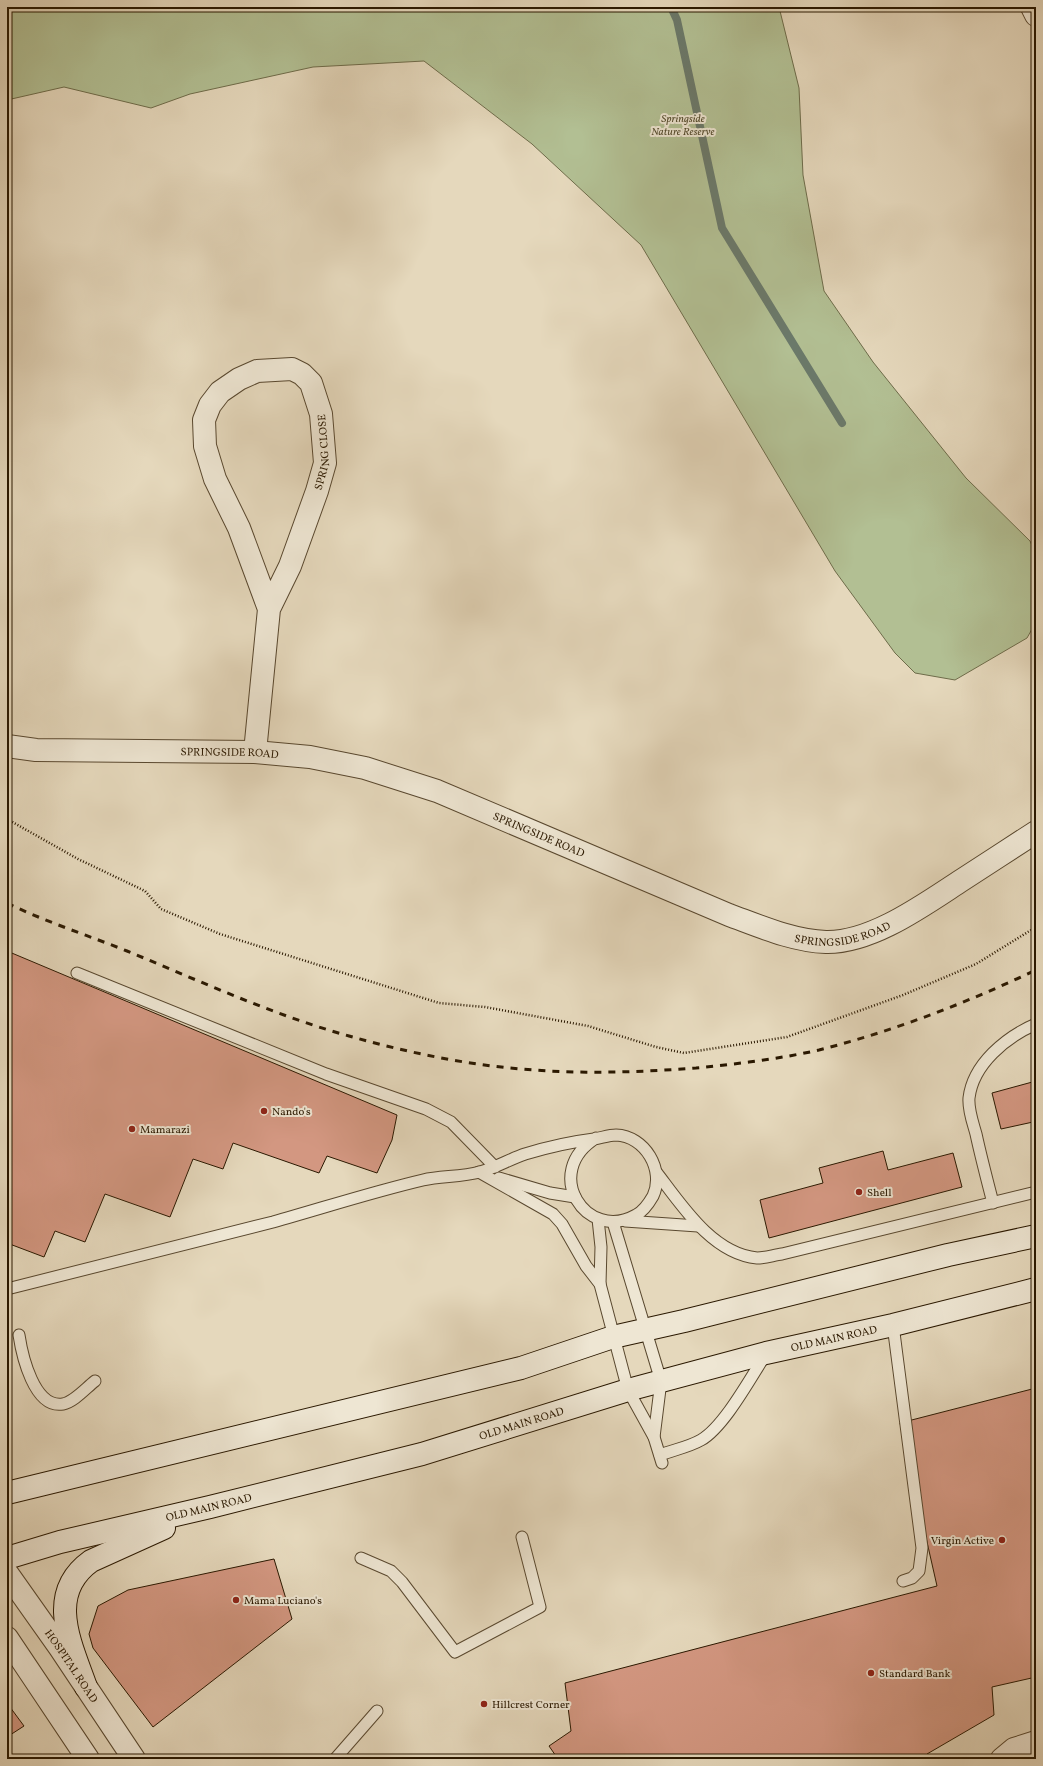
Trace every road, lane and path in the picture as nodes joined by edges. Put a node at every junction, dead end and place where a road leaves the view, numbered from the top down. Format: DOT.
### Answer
graph roads {
  1 [pos="1032,7"];
  2 [pos="1036,14"];
  3 [pos="269,609"];
  4 [pos="7,746"];
  5 [pos="255,752"];
  6 [pos="7,819"];
  7 [pos="1036,832"];
  8 [pos="1036,927"];
  9 [pos="76,973"];
  10 [pos="1036,1024"];
  11 [pos="596,1138"];
  12 [pos="495,1167"];
  13 [pos="479,1172"];
  14 [pos="657,1173"];
  15 [pos="1036,1192"];
  16 [pos="575,1197"];
  17 [pos="993,1203"];
  18 [pos="598,1219"];
  19 [pos="618,1221"];
  20 [pos="698,1226"];
  21 [pos="1036,1236"];
  22 [pos="600,1284"];
  23 [pos="7,1289"];
  24 [pos="1036,1289"];
  25 [pos="893,1325"];
  26 [pos="644,1329"];
  27 [pos="19,1335"];
  28 [pos="613,1337"];
  29 [pos="766,1353"];
  30 [pos="661,1381"];
  31 [pos="95,1382"];
  32 [pos="628,1390"];
  33 [pos="654,1437"];
  34 [pos="7,1493"];
  35 [pos="210,1507"];
  36 [pos="522,1537"];
  37 [pos="7,1558"];
  38 [pos="361,1558"];
  39 [pos="7,1573"];
  40 [pos="903,1581"];
  41 [pos="7,1638"];
  42 [pos="86,1687"];
  43 [pos="377,1711"];
  44 [pos="1036,1742"];
  45 [pos="88,1759"];
  46 [pos="134,1759"];
  47 [pos="335,1759"];
  48 [pos="1002,1759"];
  1 -- 2 [label="main road"];
  3 -- 3 [label="main road, SPRING CLOSE"];
  3 -- 5 [label="main road, SPRING CLOSE"];
  4 -- 5 [label="main road, SPRINGSIDE ROAD"];
  5 -- 7 [label="main road, SPRINGSIDE ROAD"];
  6 -- 8 [label="path"];
  9 -- 12 [label="lane"];
  10 -- 17 [label="lane"];
  11 -- 12 [label="lane"];
  11 -- 14 [label="lane"];
  11 -- 16 [label="lane"];
  12 -- 13 [label="lane"];
  13 -- 16 [label="lane"];
  13 -- 22 [label="lane"];
  13 -- 23 [label="lane"];
  14 -- 19 [label="lane"];
  14 -- 20 [label="lane"];
  15 -- 17 [label="lane"];
  16 -- 18 [label="lane"];
  17 -- 20 [label="lane"];
  18 -- 19 [label="lane"];
  18 -- 22 [label="lane"];
  19 -- 20 [label="lane"];
  19 -- 26 [label="lane"];
  21 -- 26 [label="main road"];
  22 -- 28 [label="lane"];
  24 -- 25 [label="main road, OLD MAIN ROAD"];
  25 -- 29 [label="main road, OLD MAIN ROAD"];
  25 -- 40 [label="lane"];
  26 -- 28 [label="main road"];
  26 -- 30 [label="lane"];
  27 -- 31 [label="lane"];
  28 -- 32 [label="lane"];
  28 -- 34 [label="main road"];
  29 -- 30 [label="main road, OLD MAIN ROAD"];
  29 -- 33 [label="lane"];
  30 -- 32 [label="main road, OLD MAIN ROAD"];
  30 -- 33 [label="lane"];
  32 -- 33 [label="lane"];
  32 -- 35 [label="main road, OLD MAIN ROAD"];
  35 -- 37 [label="main road, OLD MAIN ROAD"];
  35 -- 42 [label="main road"];
  36 -- 38 [label="lane"];
  39 -- 42 [label="main road, HOSPITAL ROAD"];
  41 -- 45 [label="main road"];
  42 -- 46 [label="main road, HOSPITAL ROAD"];
  43 -- 47 [label="lane"];
  44 -- 48 [label="main road"];
}
